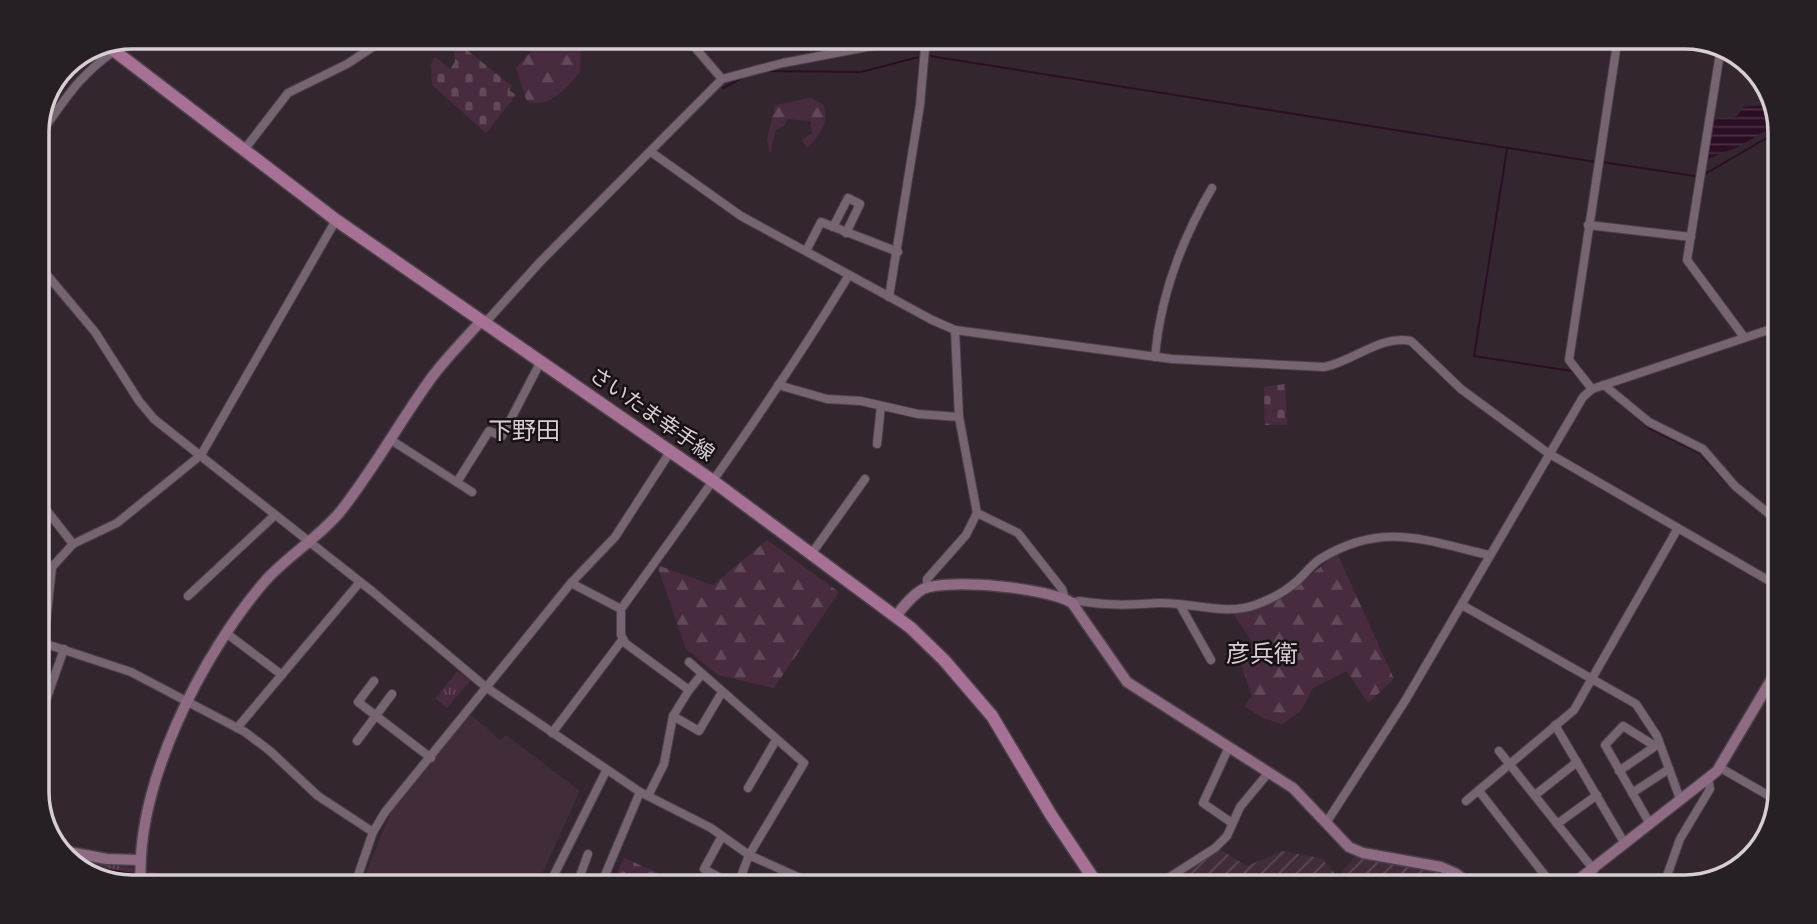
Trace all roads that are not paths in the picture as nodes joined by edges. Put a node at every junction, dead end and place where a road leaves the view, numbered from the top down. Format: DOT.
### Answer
graph roads {
  1 [pos="370,49"];
  2 [pos="698,49"];
  3 [pos="857,49"];
  4 [pos="925,49"];
  5 [pos="1616,49"];
  6 [pos="114,51"];
  7 [pos="106,53"];
  8 [pos="1722,58"];
  9 [pos="722,79"];
  10 [pos="50,118"];
  11 [pos="244,150"];
  12 [pos="651,152"];
  13 [pos="1212,188"];
  14 [pos="336,220"];
  15 [pos="1588,225"];
  16 [pos="833,227"];
  17 [pos="846,233"];
  18 [pos="1691,237"];
  19 [pos="806,251"];
  20 [pos="898,252"];
  21 [pos="849,275"];
  22 [pos="49,277"];
  23 [pos="890,297"];
  24 [pos="483,322"];
  25 [pos="955,330"];
  26 [pos="1768,330"];
  27 [pos="1744,337"];
  28 [pos="1156,357"];
  29 [pos="541,361"];
  30 [pos="778,385"];
  31 [pos="1604,385"];
  32 [pos="1592,389"];
  33 [pos="881,405"];
  34 [pos="959,417"];
  35 [pos="391,440"];
  36 [pos="877,444"];
  37 [pos="670,452"];
  38 [pos="1548,453"];
  39 [pos="201,455"];
  40 [pos="865,479"];
  41 [pos="713,481"];
  42 [pos="457,482"];
  43 [pos="472,492"];
  44 [pos="977,513"];
  45 [pos="1768,513"];
  46 [pos="49,514"];
  47 [pos="275,515"];
  48 [pos="1678,527"];
  49 [pos="309,543"];
  50 [pos="73,544"];
  51 [pos="812,554"];
  52 [pos="1489,555"];
  53 [pos="49,565"];
  54 [pos="52,567"];
  55 [pos="1768,580"];
  56 [pos="360,582"];
  57 [pos="571,583"];
  58 [pos="49,586"];
  59 [pos="927,588"];
  60 [pos="188,596"];
  61 [pos="1069,601"];
  62 [pos="1180,605"];
  63 [pos="1462,605"];
  64 [pos="621,609"];
  65 [pos="896,616"];
  66 [pos="226,633"];
  67 [pos="623,639"];
  68 [pos="49,645"];
  69 [pos="64,649"];
  70 [pos="1210,660"];
  71 [pos="690,662"];
  72 [pos="702,674"];
  73 [pos="282,675"];
  74 [pos="1592,678"];
  75 [pos="374,681"];
  76 [pos="1768,685"];
  77 [pos="487,688"];
  78 [pos="689,690"];
  79 [pos="49,692"];
  80 [pos="722,692"];
  81 [pos="393,694"];
  82 [pos="188,702"];
  83 [pos="374,715"];
  84 [pos="673,716"];
  85 [pos="1555,725"];
  86 [pos="237,727"];
  87 [pos="552,733"];
  88 [pos="776,740"];
  89 [pos="356,741"];
  90 [pos="1658,745"];
  91 [pos="1229,747"];
  92 [pos="1499,751"];
  93 [pos="431,758"];
  94 [pos="1577,762"];
  95 [pos="1510,764"];
  96 [pos="1720,767"];
  97 [pos="1669,769"];
  98 [pos="606,771"];
  99 [pos="1619,771"];
  100 [pos="1269,772"];
  101 [pos="1709,779"];
  102 [pos="748,788"];
  103 [pos="1479,791"];
  104 [pos="1632,793"];
  105 [pos="644,794"];
  106 [pos="1597,795"];
  107 [pos="1768,795"];
  108 [pos="1535,796"];
  109 [pos="1680,799"];
  110 [pos="1466,801"];
  111 [pos="1233,823"];
  112 [pos="1326,824"];
  113 [pos="1557,824"];
  114 [pos="1650,824"];
  115 [pos="373,832"];
  116 [pos="722,836"];
  117 [pos="1625,844"];
  118 [pos="75,853"];
  119 [pos="588,854"];
  120 [pos="749,855"];
  121 [pos="139,865"];
  122 [pos="1594,870"];
  123 [pos="140,875"];
  124 [pos="358,875"];
  125 [pos="554,875"];
  126 [pos="580,875"];
  127 [pos="606,875"];
  128 [pos="715,875"];
  129 [pos="742,875"];
  130 [pos="793,875"];
  131 [pos="1091,875"];
  132 [pos="1173,875"];
  133 [pos="1458,875"];
  134 [pos="1546,875"];
  135 [pos="1587,875"];
  136 [pos="1667,875"];
  1 -- 11 [label="street"];
  2 -- 9 [label="street"];
  3 -- 9 [label="street"];
  4 -- 20 [label="street"];
  5 -- 15 [label="street"];
  6 -- 11 [label="main road, さいたま幸手線"];
  7 -- 10 [label="street"];
  8 -- 18 [label="street"];
  9 -- 12 [label="street"];
  11 -- 14 [label="main road, さいたま幸手線"];
  12 -- 19 [label="street"];
  12 -- 24 [label="street"];
  13 -- 28 [label="street"];
  14 -- 24 [label="main road, さいたま幸手線"];
  14 -- 39 [label="street"];
  15 -- 18 [label="street"];
  15 -- 32 [label="street"];
  16 -- 17 [label="street"];
  16 -- 17 [label="street"];
  16 -- 19 [label="street"];
  17 -- 20 [label="street"];
  18 -- 27 [label="street"];
  19 -- 21 [label="street"];
  20 -- 23 [label="street"];
  21 -- 23 [label="street"];
  21 -- 30 [label="street"];
  22 -- 39 [label="street"];
  23 -- 25 [label="street"];
  24 -- 29 [label="main road, さいたま幸手線"];
  24 -- 35 [label="street"];
  25 -- 28 [label="street"];
  25 -- 34 [label="street"];
  26 -- 27 [label="street"];
  27 -- 31 [label="street"];
  28 -- 38 [label="street"];
  29 -- 37 [label="main road, さいたま幸手線"];
  29 -- 42 [label="street"];
  30 -- 33 [label="street"];
  30 -- 41 [label="street"];
  31 -- 32 [label="street"];
  31 -- 45 [label="street"];
  32 -- 38 [label="street"];
  33 -- 34 [label="street"];
  33 -- 36 [label="street"];
  34 -- 44 [label="street"];
  35 -- 42 [label="street"];
  35 -- 49 [label="street"];
  37 -- 41 [label="main road, さいたま幸手線"];
  37 -- 57 [label="street"];
  38 -- 48 [label="street"];
  38 -- 52 [label="street"];
  39 -- 47 [label="street"];
  39 -- 50 [label="street"];
  40 -- 51 [label="street"];
  41 -- 51 [label="main road, さいたま幸手線"];
  41 -- 64 [label="street"];
  42 -- 43 [label="street"];
  44 -- 59 [label="street"];
  44 -- 61 [label="street"];
  46 -- 50 [label="street"];
  47 -- 49 [label="street"];
  47 -- 60 [label="street"];
  48 -- 55 [label="street"];
  48 -- 74 [label="street"];
  49 -- 56 [label="street"];
  49 -- 66 [label="street"];
  50 -- 54 [label="street"];
  51 -- 65 [label="main road, さいたま幸手線"];
  52 -- 62 [label="street"];
  52 -- 63 [label="street"];
  53 -- 54 [label="street"];
  54 -- 58 [label="street"];
  56 -- 73 [label="street"];
  56 -- 77 [label="street"];
  57 -- 64 [label="street"];
  57 -- 77 [label="street"];
  59 -- 61 [label="street"];
  59 -- 65 [label="street"];
  61 -- 62 [label="street"];
  61 -- 91 [label="street"];
  62 -- 70 [label="street"];
  63 -- 74 [label="street"];
  63 -- 112 [label="street"];
  64 -- 67 [label="street"];
  65 -- 131 [label="main road, さいたま幸手線"];
  66 -- 73 [label="street"];
  66 -- 82 [label="street"];
  67 -- 78 [label="street"];
  67 -- 87 [label="street"];
  68 -- 69 [label="street"];
  69 -- 79 [label="street"];
  69 -- 82 [label="street"];
  71 -- 72 [label="street"];
  72 -- 78 [label="street"];
  72 -- 80 [label="street"];
  73 -- 86 [label="street"];
  74 -- 85 [label="street"];
  74 -- 90 [label="street"];
  75 -- 83 [label="street"];
  76 -- 96 [label="street"];
  77 -- 87 [label="street"];
  77 -- 93 [label="street"];
  78 -- 84 [label="street"];
  80 -- 84 [label="street"];
  80 -- 88 [label="street"];
  81 -- 83 [label="street"];
  82 -- 86 [label="street"];
  82 -- 121 [label="street"];
  83 -- 89 [label="street"];
  83 -- 93 [label="street"];
  84 -- 105 [label="street"];
  85 -- 94 [label="street"];
  85 -- 95 [label="street"];
  86 -- 115 [label="street"];
  87 -- 98 [label="street"];
  88 -- 102 [label="street"];
  88 -- 120 [label="street"];
  90 -- 97 [label="street"];
  90 -- 99 [label="street"];
  90 -- 99 [label="street"];
  91 -- 100 [label="street"];
  91 -- 111 [label="street"];
  92 -- 95 [label="street"];
  93 -- 115 [label="street"];
  94 -- 106 [label="street"];
  94 -- 108 [label="street"];
  95 -- 103 [label="street"];
  95 -- 108 [label="street"];
  96 -- 101 [label="street"];
  96 -- 107 [label="street"];
  97 -- 104 [label="street"];
  97 -- 109 [label="street"];
  98 -- 105 [label="street"];
  98 -- 125 [label="street"];
  99 -- 104 [label="street"];
  100 -- 111 [label="street"];
  100 -- 112 [label="street"];
  101 -- 109 [label="street"];
  101 -- 136 [label="street"];
  103 -- 110 [label="street"];
  103 -- 134 [label="street"];
  104 -- 114 [label="street"];
  105 -- 116 [label="street"];
  105 -- 127 [label="street"];
  106 -- 113 [label="street"];
  106 -- 117 [label="street"];
  108 -- 113 [label="street"];
  109 -- 114 [label="street"];
  111 -- 132 [label="street"];
  112 -- 133 [label="street"];
  113 -- 122 [label="street"];
  114 -- 117 [label="street"];
  115 -- 124 [label="street"];
  116 -- 120 [label="street"];
  116 -- 128 [label="street"];
  117 -- 122 [label="street"];
  118 -- 121 [label="street"];
  119 -- 126 [label="street"];
  120 -- 129 [label="street"];
  120 -- 130 [label="street"];
  121 -- 123 [label="street"];
  122 -- 135 [label="street"];
}
